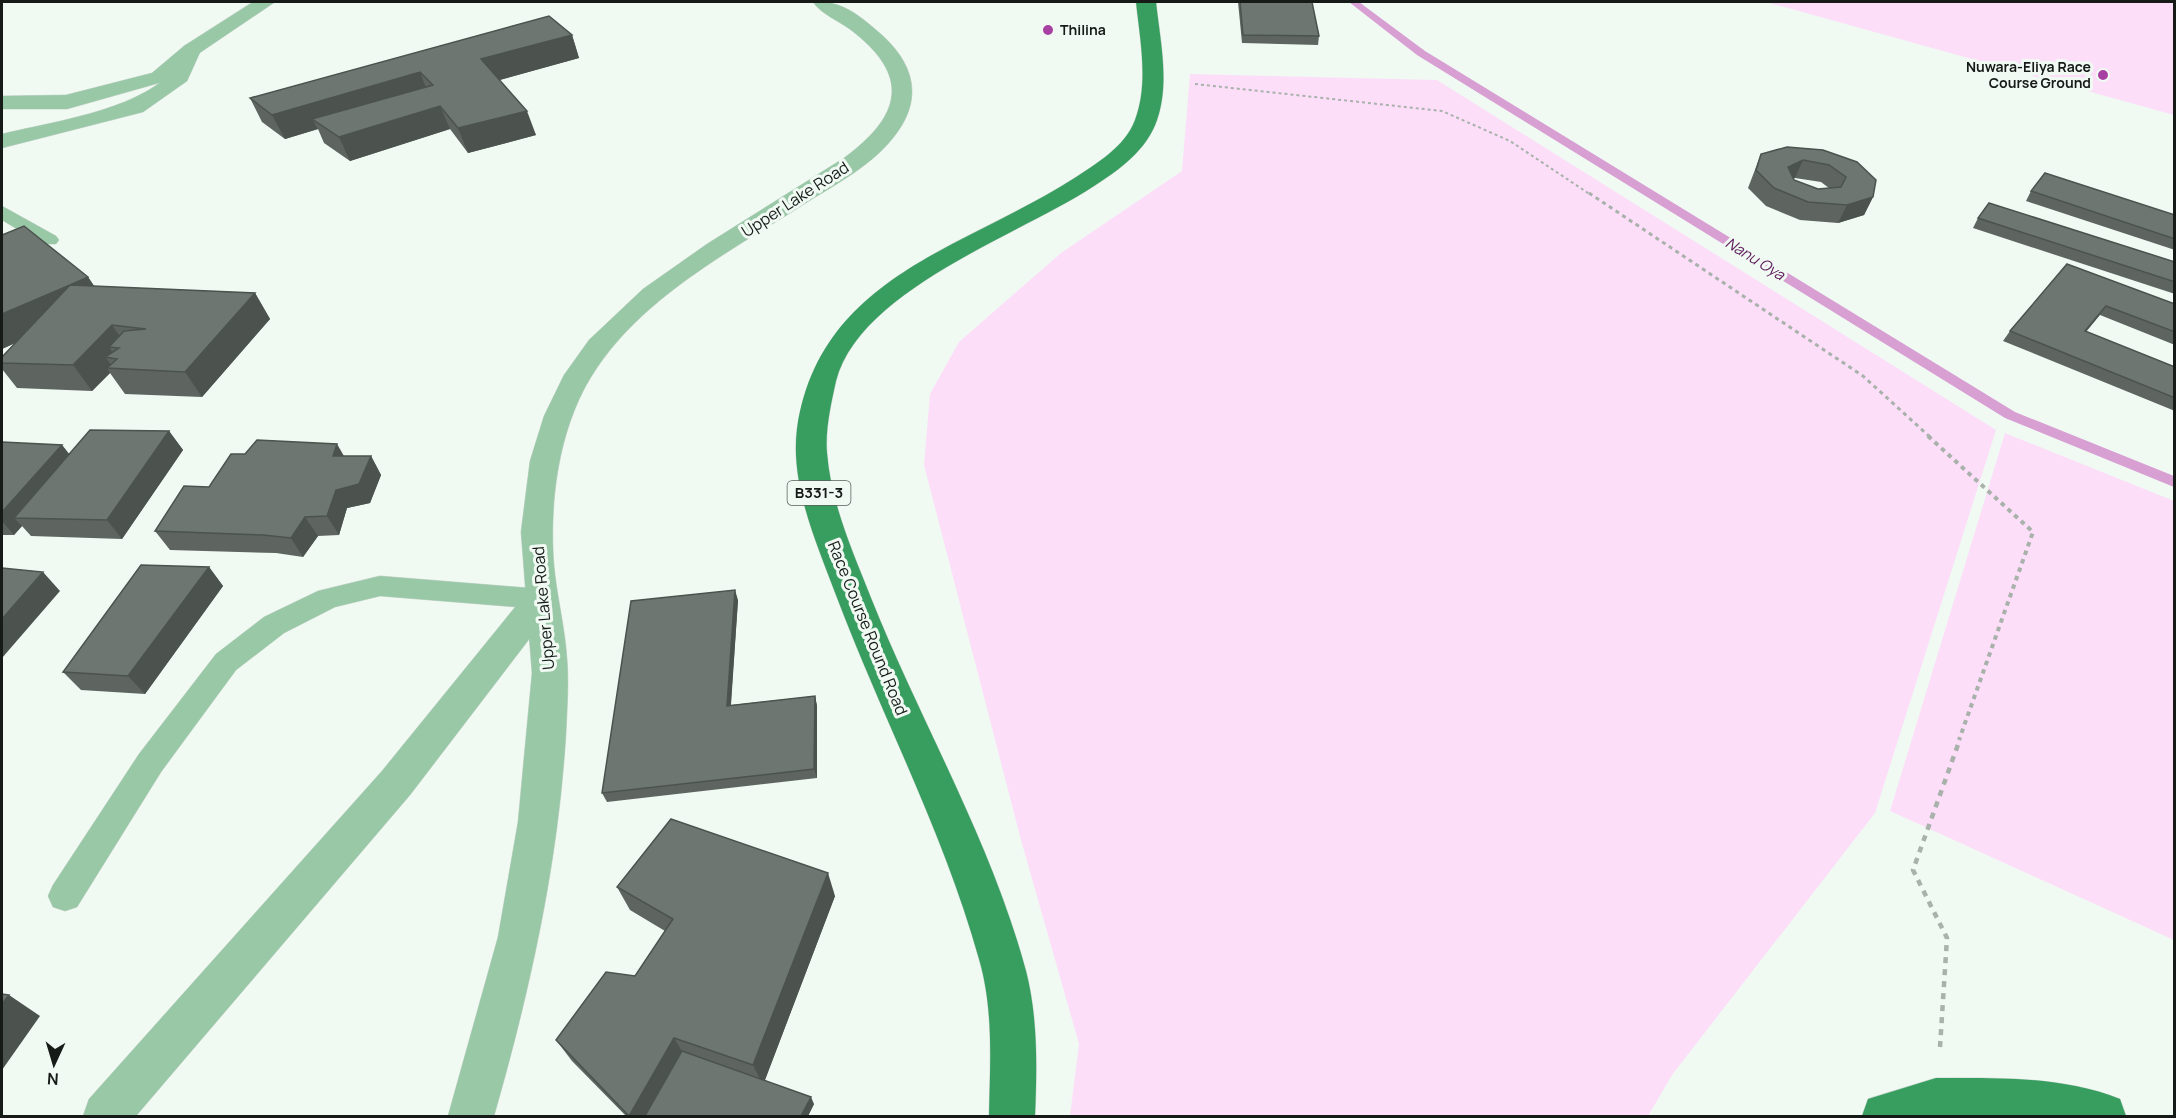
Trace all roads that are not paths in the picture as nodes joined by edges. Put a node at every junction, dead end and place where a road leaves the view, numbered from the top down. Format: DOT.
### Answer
graph roads {
  1 [pos="265,2"];
  2 [pos="823,2"];
  3 [pos="1146,2"];
  4 [pos="191,50"];
  5 [pos="2,103"];
  6 [pos="2,141"];
  7 [pos="2,212"];
  8 [pos="49,240"];
  9 [pos="541,599"];
  10 [pos="64,896"];
  11 [pos="106,1116"];
  12 [pos="471,1116"];
  13 [pos="1012,1116"];
  14 [pos="1886,1116"];
  15 [pos="2103,1116"];
  1 -- 4 [label="street"];
  2 -- 9 [label="street, Upper Lake Road"];
  3 -- 13 [label="main road, Race Course Round Road / B331-3"];
  4 -- 5 [label="street"];
  4 -- 6 [label="street"];
  7 -- 8 [label="lane"];
  9 -- 10 [label="lane"];
  9 -- 11 [label="street"];
  9 -- 12 [label="street, Upper Lake Road"];
  14 -- 15 [label="main road"];
}
